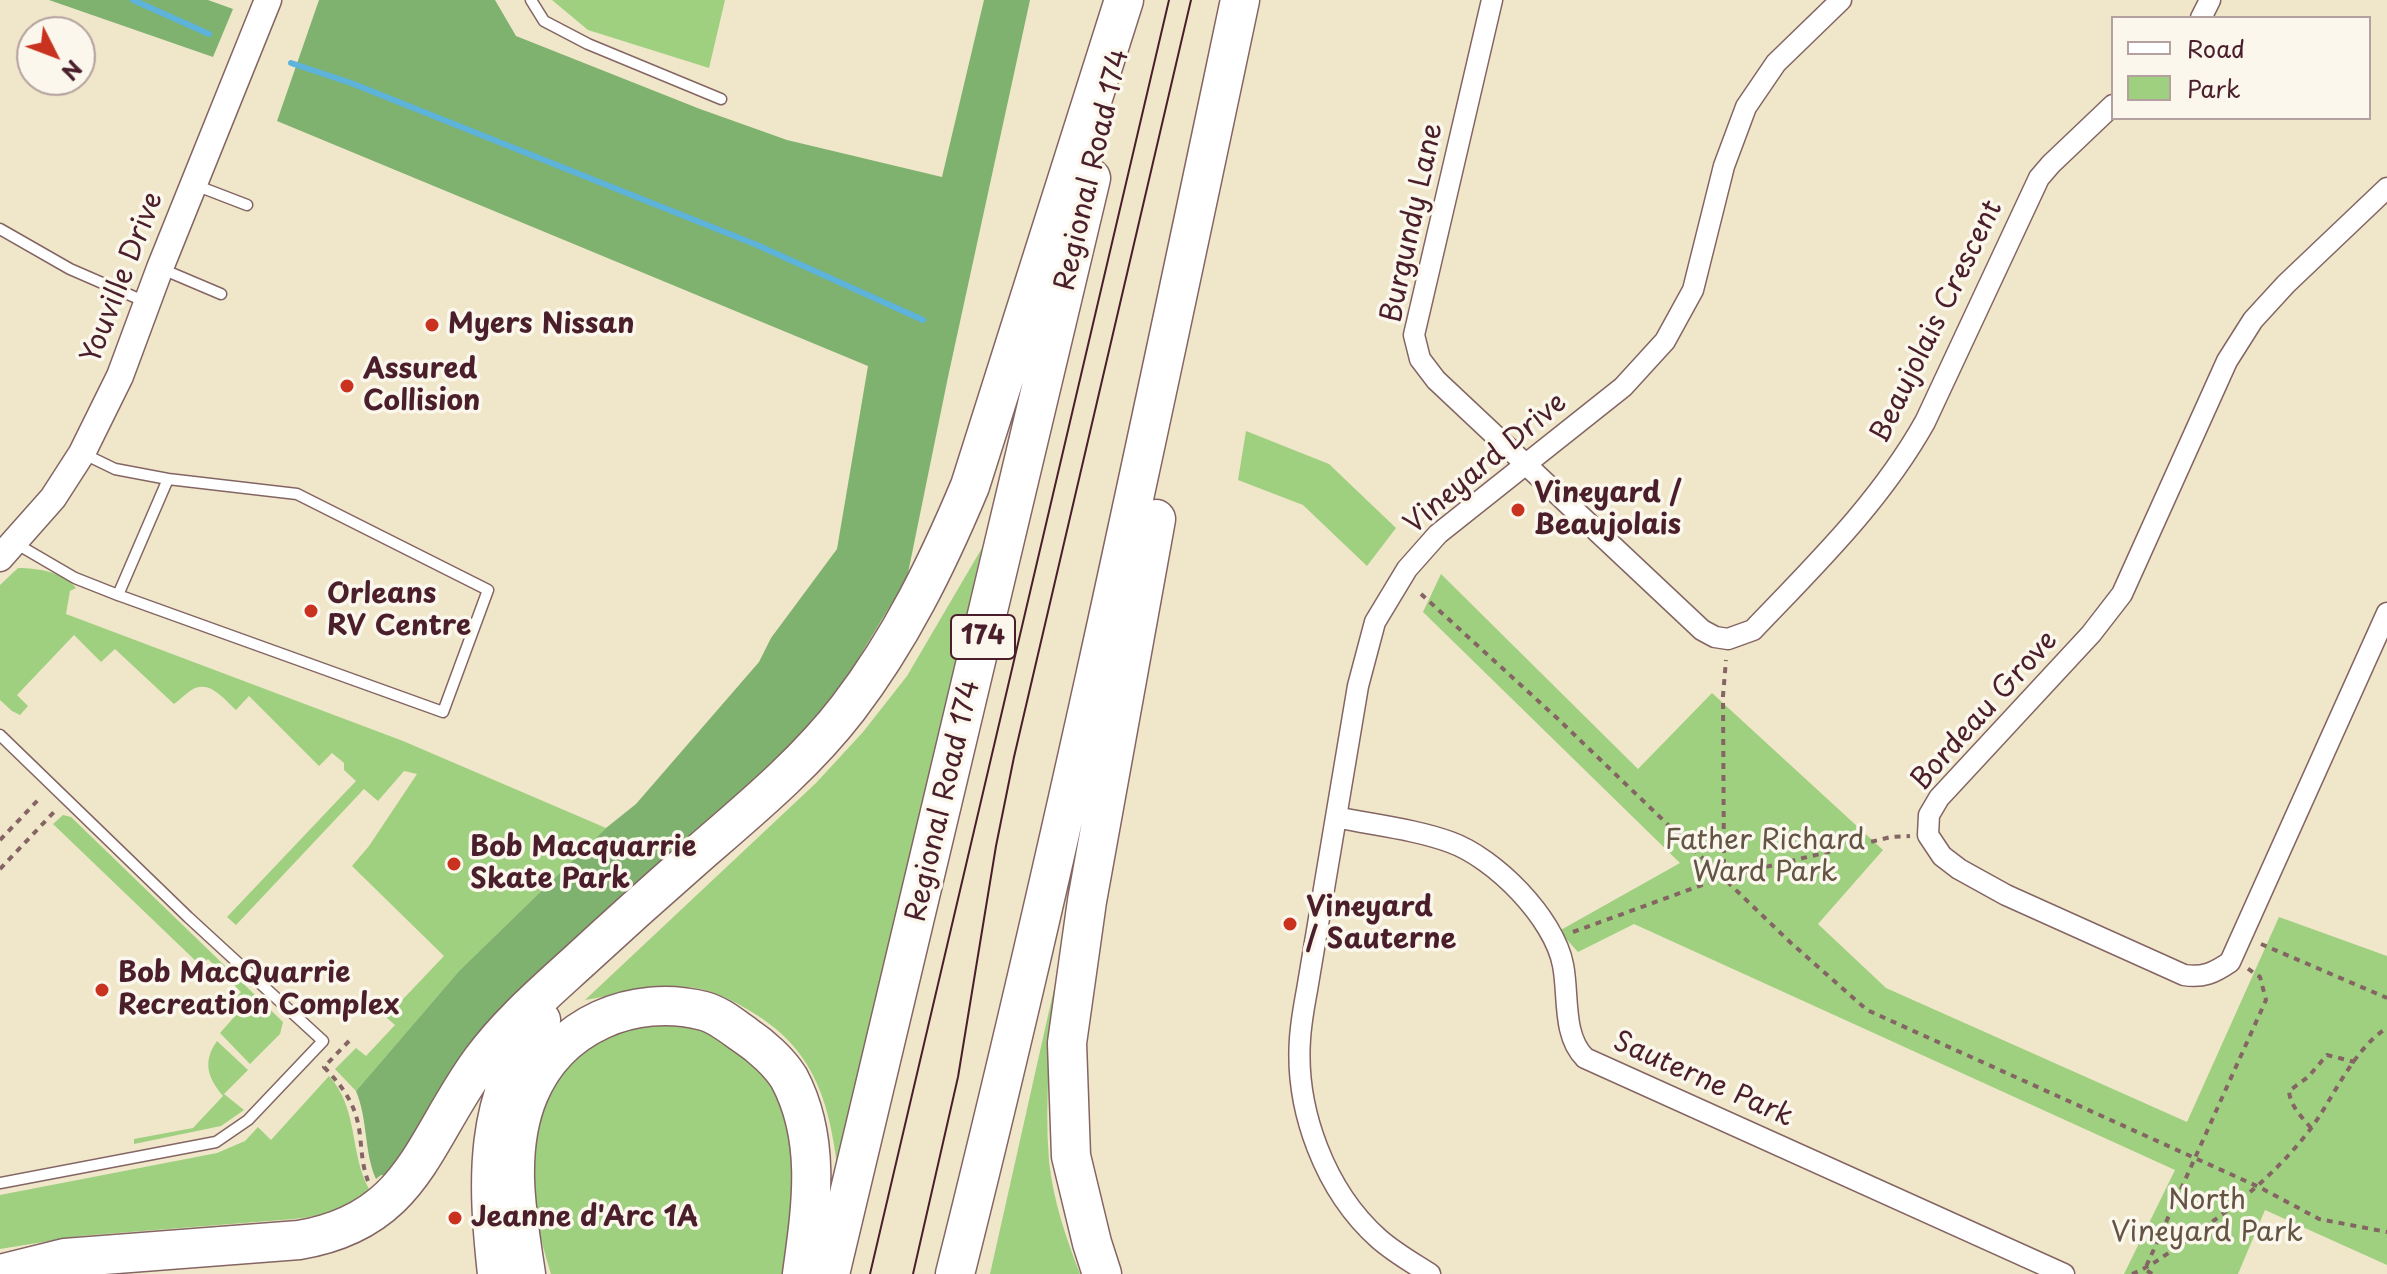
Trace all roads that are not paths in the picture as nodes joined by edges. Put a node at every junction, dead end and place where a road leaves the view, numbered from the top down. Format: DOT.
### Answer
graph roads {
  1 [pos="268,0"];
  2 [pos="531,0"];
  3 [pos="1124,0"];
  4 [pos="1133,0"];
  5 [pos="1240,0"];
  6 [pos="1247,0"];
  7 [pos="1492,0"];
  8 [pos="1841,0"];
  9 [pos="721,99"];
  10 [pos="2111,107"];
  11 [pos="193,184"];
  12 [pos="2387,188"];
  13 [pos="247,205"];
  14 [pos="0,229"];
  15 [pos="160,268"];
  16 [pos="221,294"];
  17 [pos="147,303"];
  18 [pos="82,453"];
  19 [pos="1527,463"];
  20 [pos="168,479"];
  21 [pos="7,550"];
  22 [pos="118,595"];
  23 [pos="2387,613"];
  24 [pos="0,735"];
  25 [pos="1336,817"];
  26 [pos="595,947"];
  27 [pos="990,1136"];
  28 [pos="0,1183"];
  29 [pos="0,1274"];
  30 [pos="497,1274"];
  31 [pos="526,1274"];
  32 [pos="802,1274"];
  33 [pos="830,1274"];
  34 [pos="955,1274"];
  35 [pos="962,1274"];
  36 [pos="1102,1274"];
  37 [pos="1430,1274"];
  38 [pos="2064,1274"];
  1 -- 11 [label="street, Youville Drive"];
  2 -- 9 [label="lane"];
  3 -- 26 [label="highway"];
  4 -- 33 [label="highway, Regional Road 174 / 174"];
  5 -- 27 [label="highway"];
  6 -- 36 [label="highway"];
  7 -- 19 [label="street, Burgundy Lane"];
  8 -- 19 [label="street, Vineyard Drive"];
  10 -- 19 [label="street, Beaujolais Crescent"];
  11 -- 13 [label="lane"];
  11 -- 15 [label="street, Youville Drive"];
  12 -- 23 [label="street, Bordeau Grove"];
  14 -- 17 [label="lane"];
  15 -- 16 [label="lane"];
  15 -- 17 [label="street, Youville Drive"];
  17 -- 18 [label="street, Youville Drive"];
  18 -- 20 [label="lane"];
  18 -- 21 [label="street, Youville Drive"];
  19 -- 25 [label="street, Vineyard Drive"];
  20 -- 22 [label="lane"];
  20 -- 22 [label="lane"];
  21 -- 22 [label="lane"];
  24 -- 28 [label="lane"];
  25 -- 37 [label="street, Vineyard Drive"];
  25 -- 38 [label="street, Sauterne Park"];
  26 -- 29 [label="highway"];
  26 -- 30 [label="highway"];
  27 -- 34 [label="highway"];
  27 -- 35 [label="highway"];
  31 -- 32 [label="highway"];
}
